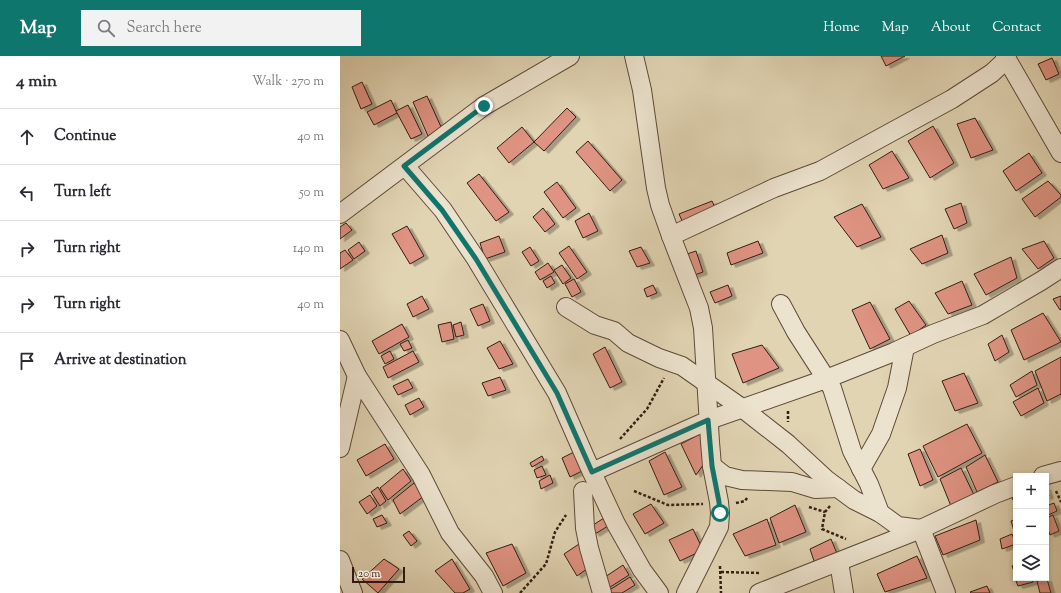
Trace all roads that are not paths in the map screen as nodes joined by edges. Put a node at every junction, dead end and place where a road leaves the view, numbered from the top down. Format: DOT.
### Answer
graph roads {
  1 [pos="570,56"];
  2 [pos="634,56"];
  3 [pos="1006,58"];
  4 [pos="1061,153"];
  5 [pos="404,166"];
  6 [pos="340,214"];
  7 [pos="671,236"];
  8 [pos="1061,268"];
  9 [pos="781,304"];
  10 [pos="566,307"];
  11 [pos="340,340"];
  12 [pos="905,347"];
  13 [pos="357,376"];
  14 [pos="826,379"];
  15 [pos="706,383"];
  16 [pos="742,408"];
  17 [pos="708,420"];
  18 [pos="340,448"];
  19 [pos="712,466"];
  20 [pos="861,469"];
  21 [pos="1061,471"];
  22 [pos="592,472"];
  23 [pos="1049,474"];
  24 [pos="1013,487"];
  25 [pos="838,488"];
  26 [pos="584,491"];
  27 [pos="880,513"];
  28 [pos="921,529"];
  29 [pos="340,560"];
  30 [pos="838,562"];
  31 [pos="353,593"];
  32 [pos="493,593"];
  33 [pos="602,593"];
  34 [pos="659,593"];
  35 [pos="686,593"];
  36 [pos="759,593"];
  37 [pos="844,593"];
  38 [pos="946,593"];
  1 -- 5 [label="street"];
  2 -- 7 [label="street"];
  3 -- 4 [label="street"];
  3 -- 7 [label="street"];
  5 -- 6 [label="street"];
  5 -- 22 [label="street"];
  7 -- 15 [label="street"];
  8 -- 12 [label="street"];
  9 -- 14 [label="street"];
  10 -- 15 [label="street"];
  11 -- 13 [label="street"];
  12 -- 14 [label="street"];
  12 -- 20 [label="street"];
  13 -- 18 [label="street"];
  13 -- 32 [label="street"];
  14 -- 16 [label="street"];
  14 -- 20 [label="street"];
  15 -- 16 [label="street"];
  15 -- 17 [label="street"];
  16 -- 17 [label="street"];
  16 -- 25 [label="street"];
  17 -- 19 [label="street"];
  17 -- 22 [label="street"];
  19 -- 25 [label="street"];
  19 -- 35 [label="street"];
  20 -- 27 [label="street"];
  21 -- 23 [label="street"];
  22 -- 34 [label="street"];
  24 -- 28 [label="street"];
  25 -- 27 [label="street"];
  26 -- 33 [label="street"];
  27 -- 28 [label="street"];
  28 -- 30 [label="street"];
  28 -- 38 [label="street"];
  29 -- 31 [label="street"];
  30 -- 36 [label="street"];
  30 -- 37 [label="street"];
}
